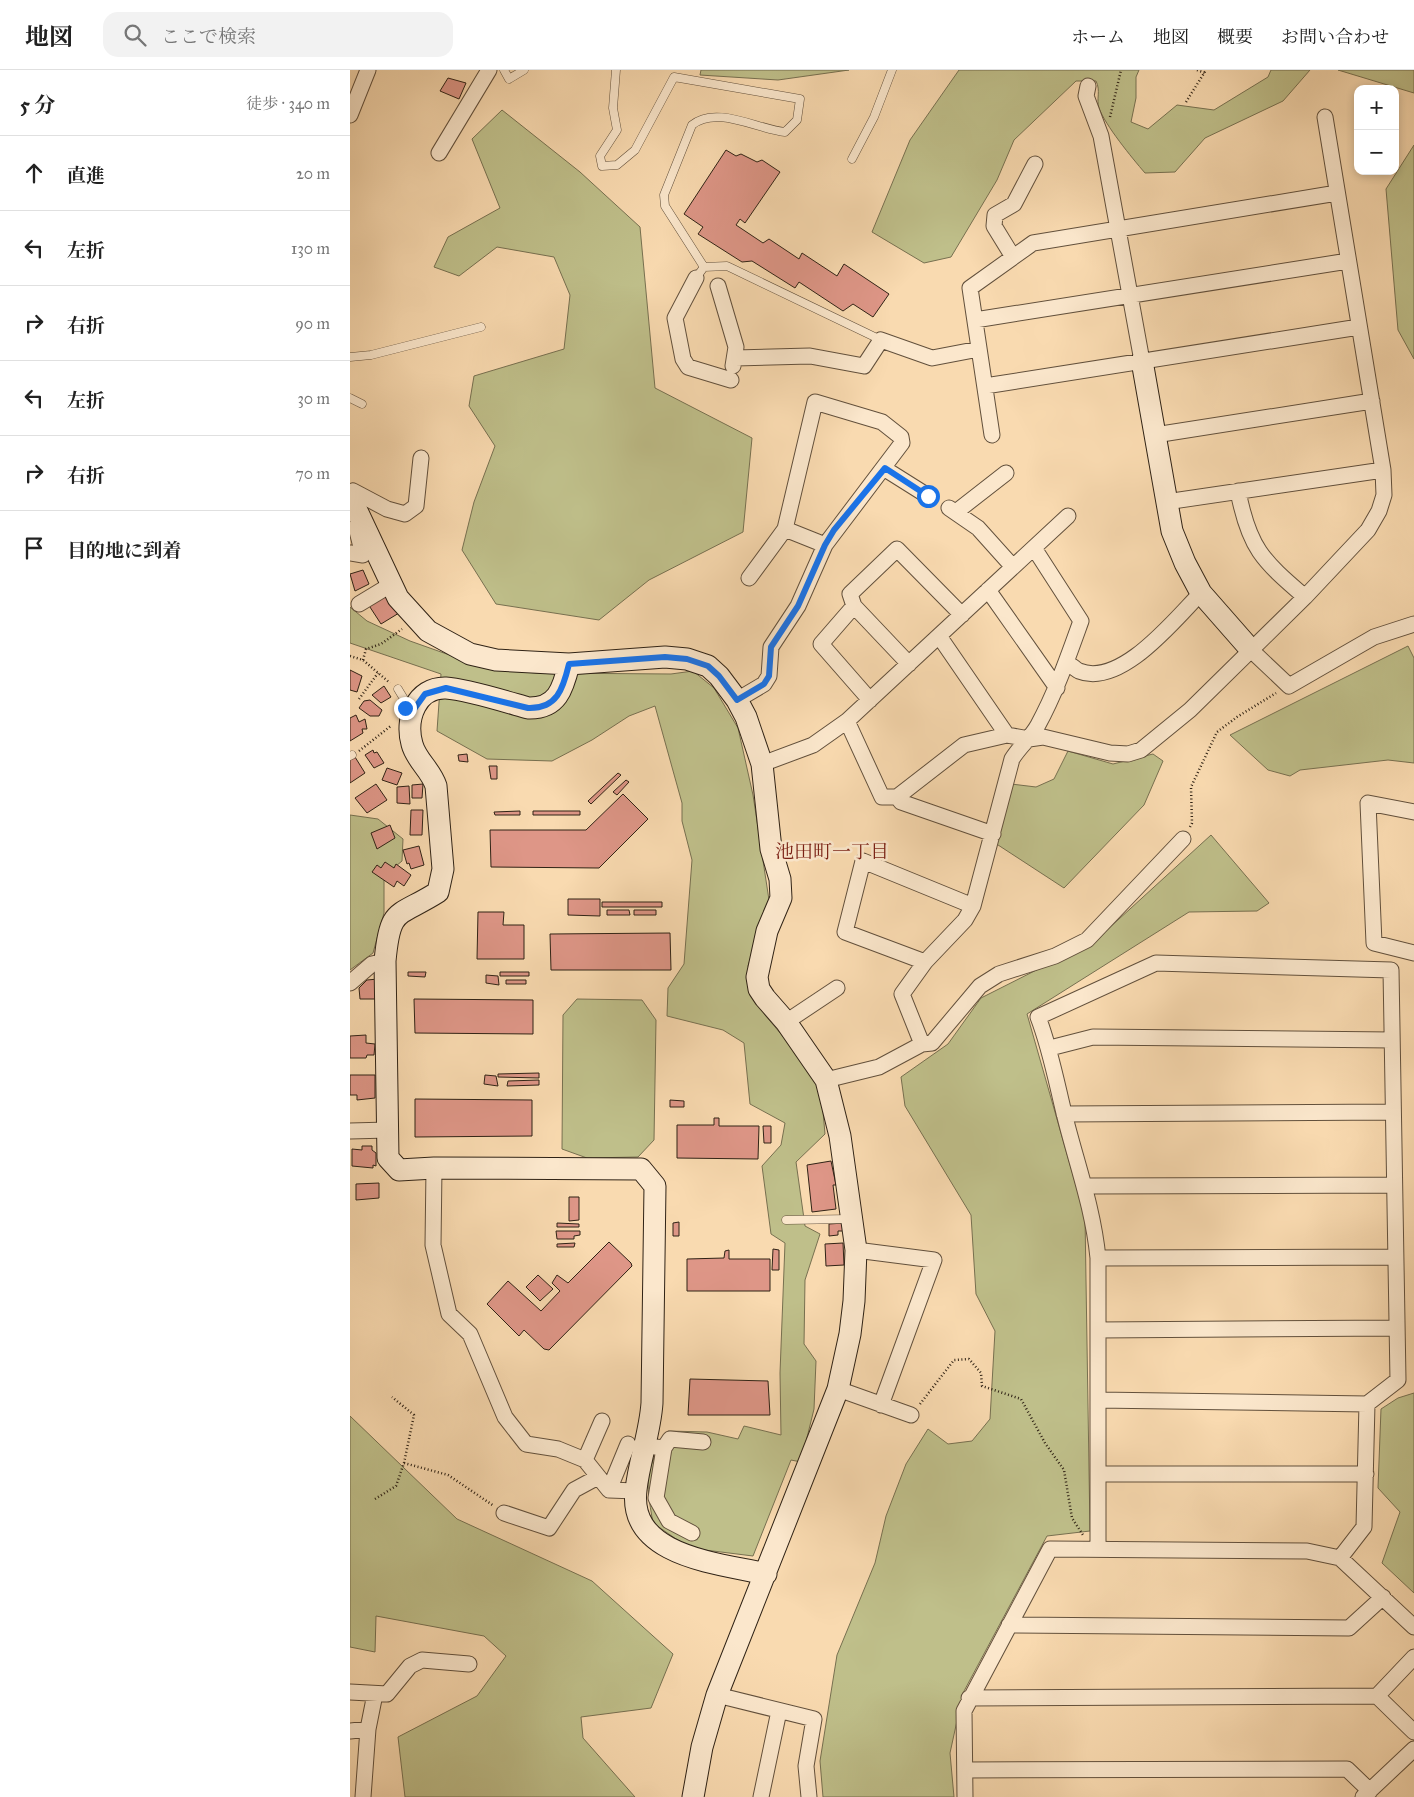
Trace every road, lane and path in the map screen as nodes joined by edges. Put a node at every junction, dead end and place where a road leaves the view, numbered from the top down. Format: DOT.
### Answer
graph roads {
  1 [pos="368,70"];
  2 [pos="489,70"];
  3 [pos="504,70"];
  4 [pos="524,70"];
  5 [pos="616,70"];
  6 [pos="892,70"];
  7 [pos="1121,70"];
  8 [pos="1197,70"];
  9 [pos="1206,72"];
  10 [pos="1088,86"];
  11 [pos="1186,102"];
  12 [pos="350,115"];
  13 [pos="1325,117"];
  14 [pos="1101,136"];
  15 [pos="439,153"];
  16 [pos="852,159"];
  17 [pos="1035,164"];
  18 [pos="1337,193"];
  19 [pos="1119,230"];
  20 [pos="1013,257"];
  21 [pos="1348,261"];
  22 [pos="700,272"];
  23 [pos="718,286"];
  24 [pos="1130,295"];
  25 [pos="975,320"];
  26 [pos="481,327"];
  27 [pos="1359,327"];
  28 [pos="881,340"];
  29 [pos="979,349"];
  30 [pos="350,357"];
  31 [pos="735,358"];
  32 [pos="1142,361"];
  33 [pos="985,386"];
  34 [pos="350,398"];
  35 [pos="1372,401"];
  36 [pos="362,404"];
  37 [pos="992,435"];
  38 [pos="1155,435"];
  39 [pos="421,458"];
  40 [pos="885,468"];
  41 [pos="1384,470"];
  42 [pos="1006,473"];
  43 [pos="1238,491"];
  44 [pos="350,495"];
  45 [pos="928,496"];
  46 [pos="1166,502"];
  47 [pos="1068,516"];
  48 [pos="362,522"];
  49 [pos="785,529"];
  50 [pos="825,545"];
  51 [pos="1034,548"];
  52 [pos="350,553"];
  53 [pos="1013,567"];
  54 [pos="749,578"];
  55 [pos="392,584"];
  56 [pos="988,590"];
  57 [pos="1201,593"];
  58 [pos="1305,597"];
  59 [pos="359,604"];
  60 [pos="854,606"];
  61 [pos="962,615"];
  62 [pos="416,620"];
  63 [pos="1414,624"];
  64 [pos="939,636"];
  65 [pos="1251,650"];
  66 [pos="350,656"];
  67 [pos="363,660"];
  68 [pos="1066,662"];
  69 [pos="569,664"];
  70 [pos="909,664"];
  71 [pos="378,673"];
  72 [pos="1289,686"];
  73 [pos="1057,688"];
  74 [pos="398,689"];
  75 [pos="359,699"];
  76 [pos="737,700"];
  77 [pos="870,700"];
  78 [pos="408,710"];
  79 [pos="847,721"];
  80 [pos="1007,735"];
  81 [pos="1029,739"];
  82 [pos="351,756"];
  83 [pos="762,764"];
  84 [pos="897,797"];
  85 [pos="1414,812"];
  86 [pos="993,834"];
  87 [pos="1183,839"];
  88 [pos="973,906"];
  89 [pos="1414,953"];
  90 [pos="385,961"];
  91 [pos="925,962"];
  92 [pos="350,983"];
  93 [pos="837,988"];
  94 [pos="786,1022"];
  95 [pos="1392,1040"];
  96 [pos="922,1044"];
  97 [pos="1050,1048"];
  98 [pos="826,1080"];
  99 [pos="1393,1112"];
  100 [pos="1064,1114"];
  101 [pos="388,1130"];
  102 [pos="350,1131"];
  103 [pos="434,1168"];
  104 [pos="1394,1185"];
  105 [pos="1086,1186"];
  106 [pos="852,1219"];
  107 [pos="786,1220"];
  108 [pos="856,1250"];
  109 [pos="1395,1257"];
  110 [pos="1098,1258"];
  111 [pos="1397,1328"];
  112 [pos="1098,1330"];
  113 [pos="838,1389"];
  114 [pos="392,1396"];
  115 [pos="1098,1400"];
  116 [pos="1367,1404"];
  117 [pos="881,1405"];
  118 [pos="911,1415"];
  119 [pos="602,1421"];
  120 [pos="703,1442"];
  121 [pos="646,1446"];
  122 [pos="585,1460"];
  123 [pos="404,1463"];
  124 [pos="1098,1474"];
  125 [pos="1366,1474"];
  126 [pos="598,1477"];
  127 [pos="609,1490"];
  128 [pos="636,1491"];
  129 [pos="375,1499"];
  130 [pos="504,1513"];
  131 [pos="692,1534"];
  132 [pos="1094,1549"];
  133 [pos="1340,1558"];
  134 [pos="766,1574"];
  135 [pos="1383,1597"];
  136 [pos="1009,1625"];
  137 [pos="1414,1627"];
  138 [pos="1414,1657"];
  139 [pos="469,1664"];
  140 [pos="350,1692"];
  141 [pos="374,1694"];
  142 [pos="717,1695"];
  143 [pos="1377,1696"];
  144 [pos="969,1698"];
  145 [pos="779,1711"];
  146 [pos="368,1729"];
  147 [pos="350,1731"];
  148 [pos="1414,1732"];
  149 [pos="1414,1749"];
  150 [pos="965,1770"];
  151 [pos="1367,1794"];
  152 [pos="358,1795"];
  153 [pos="693,1797"];
  154 [pos="761,1797"];
  155 [pos="809,1797"];
  156 [pos="965,1797"];
  1 -- 12 [label="street"];
  2 -- 15 [label="street"];
  3 -- 4 [label="lane"];
  5 -- 22 [label="lane"];
  6 -- 16 [label="lane"];
  7 -- 14 [label="path"];
  8 -- 9 [label="path"];
  9 -- 11 [label="path"];
  10 -- 14 [label="street"];
  13 -- 18 [label="street"];
  14 -- 19 [label="street"];
  17 -- 20 [label="street"];
  18 -- 19 [label="street"];
  18 -- 21 [label="street"];
  19 -- 20 [label="street"];
  19 -- 24 [label="street"];
  20 -- 25 [label="street"];
  21 -- 24 [label="street"];
  21 -- 27 [label="street"];
  22 -- 28 [label="lane"];
  22 -- 31 [label="street"];
  23 -- 31 [label="street"];
  24 -- 25 [label="street"];
  24 -- 32 [label="street"];
  25 -- 29 [label="street"];
  26 -- 30 [label="lane"];
  27 -- 32 [label="street"];
  27 -- 35 [label="street"];
  28 -- 29 [label="street"];
  28 -- 31 [label="street"];
  29 -- 33 [label="street"];
  32 -- 33 [label="street"];
  32 -- 38 [label="street"];
  33 -- 37 [label="street"];
  34 -- 36 [label="lane"];
  35 -- 38 [label="street"];
  35 -- 41 [label="street"];
  38 -- 46 [label="street"];
  39 -- 44 [label="street"];
  40 -- 45 [label="street"];
  40 -- 49 [label="street"];
  40 -- 50 [label="street"];
  41 -- 43 [label="street"];
  41 -- 58 [label="street"];
  42 -- 53 [label="street"];
  43 -- 46 [label="street"];
  43 -- 58 [label="street"];
  44 -- 48 [label="street"];
  46 -- 57 [label="street"];
  47 -- 51 [label="street"];
  48 -- 52 [label="street"];
  48 -- 55 [label="street"];
  49 -- 50 [label="street"];
  49 -- 54 [label="street"];
  50 -- 76 [label="street"];
  51 -- 53 [label="street"];
  51 -- 68 [label="street"];
  53 -- 56 [label="street"];
  55 -- 59 [label="street"];
  55 -- 62 [label="street"];
  56 -- 61 [label="street"];
  56 -- 73 [label="street"];
  57 -- 65 [label="street"];
  57 -- 68 [label="street"];
  58 -- 65 [label="street"];
  60 -- 61 [label="street"];
  60 -- 70 [label="street"];
  60 -- 77 [label="street"];
  61 -- 64 [label="street"];
  62 -- 67 [label="path"];
  62 -- 69 [label="street"];
  63 -- 72 [label="street"];
  64 -- 70 [label="street"];
  64 -- 80 [label="street"];
  65 -- 72 [label="street"];
  65 -- 81 [label="street"];
  66 -- 67 [label="path"];
  67 -- 71 [label="path"];
  68 -- 73 [label="street"];
  69 -- 76 [label="street"];
  69 -- 78 [label="street"];
  70 -- 77 [label="street"];
  71 -- 74 [label="path"];
  71 -- 75 [label="path"];
  72 -- 87 [label="path"];
  73 -- 81 [label="street"];
  74 -- 78 [label="lane"];
  76 -- 83 [label="street"];
  77 -- 79 [label="street"];
  78 -- 82 [label="path"];
  78 -- 90 [label="street"];
  79 -- 83 [label="street"];
  79 -- 84 [label="street"];
  80 -- 81 [label="street"];
  80 -- 84 [label="street"];
  81 -- 86 [label="street"];
  83 -- 94 [label="street"];
  84 -- 86 [label="street"];
  85 -- 89 [label="street"];
  86 -- 88 [label="street"];
  87 -- 96 [label="street"];
  88 -- 91 [label="street"];
  88 -- 91 [label="street"];
  90 -- 92 [label="street"];
  90 -- 101 [label="street"];
  91 -- 96 [label="street"];
  93 -- 94 [label="street"];
  94 -- 98 [label="street"];
  95 -- 97 [label="street"];
  95 -- 97 [label="street"];
  95 -- 99 [label="street"];
  96 -- 98 [label="street"];
  97 -- 100 [label="street"];
  98 -- 106 [label="street"];
  99 -- 100 [label="street"];
  99 -- 104 [label="street"];
  100 -- 105 [label="street"];
  101 -- 102 [label="street"];
  101 -- 103 [label="street"];
  103 -- 121 [label="street"];
  103 -- 122 [label="street"];
  104 -- 105 [label="street"];
  104 -- 109 [label="street"];
  105 -- 110 [label="street"];
  106 -- 107 [label="lane"];
  106 -- 108 [label="street"];
  108 -- 113 [label="street"];
  108 -- 117 [label="street"];
  109 -- 110 [label="street"];
  109 -- 111 [label="street"];
  110 -- 112 [label="street"];
  111 -- 112 [label="street"];
  111 -- 116 [label="street"];
  112 -- 115 [label="street"];
  113 -- 117 [label="street"];
  113 -- 134 [label="street"];
  114 -- 123 [label="path"];
  115 -- 116 [label="street"];
  115 -- 124 [label="street"];
  116 -- 125 [label="street"];
  117 -- 118 [label="street"];
  118 -- 132 [label="path"];
  119 -- 122 [label="street"];
  120 -- 121 [label="street"];
  121 -- 127 [label="street"];
  121 -- 128 [label="street"];
  121 -- 131 [label="street"];
  122 -- 126 [label="street"];
  123 -- 129 [label="path"];
  123 -- 130 [label="path"];
  124 -- 125 [label="street"];
  124 -- 132 [label="street"];
  125 -- 133 [label="street"];
  126 -- 127 [label="street"];
  126 -- 130 [label="street"];
  127 -- 128 [label="street"];
  128 -- 134 [label="street"];
  132 -- 133 [label="street"];
  132 -- 136 [label="street"];
  133 -- 135 [label="street"];
  134 -- 142 [label="street"];
  135 -- 136 [label="street"];
  135 -- 137 [label="street"];
  136 -- 144 [label="street"];
  138 -- 143 [label="street"];
  139 -- 141 [label="street"];
  140 -- 141 [label="street"];
  141 -- 146 [label="street"];
  142 -- 145 [label="street"];
  142 -- 153 [label="street"];
  143 -- 144 [label="street"];
  143 -- 148 [label="street"];
  144 -- 150 [label="street"];
  145 -- 154 [label="street"];
  145 -- 155 [label="street"];
  146 -- 147 [label="street"];
  146 -- 152 [label="street"];
  149 -- 151 [label="street"];
  150 -- 151 [label="street"];
  150 -- 156 [label="street"];
}
